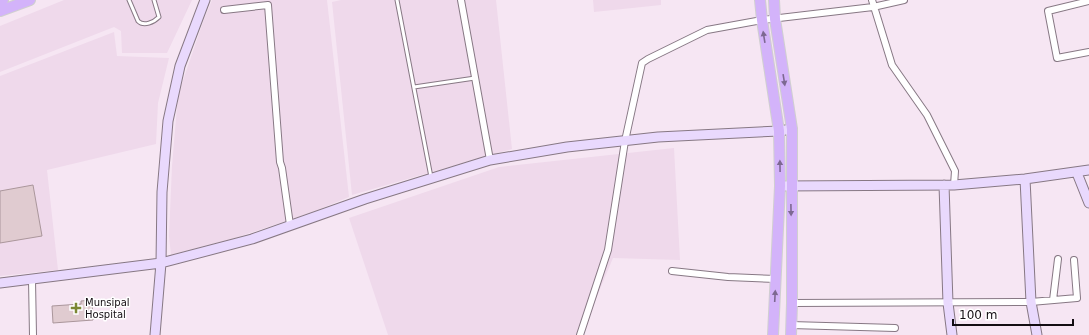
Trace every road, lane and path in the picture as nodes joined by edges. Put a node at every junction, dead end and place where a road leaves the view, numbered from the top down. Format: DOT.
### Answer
graph roads {
  1 [pos="4,0"];
  2 [pos="30,0"];
  3 [pos="129,0"];
  4 [pos="154,0"];
  5 [pos="205,0"];
  6 [pos="397,0"];
  7 [pos="461,0"];
  8 [pos="760,0"];
  9 [pos="774,0"];
  10 [pos="872,0"];
  11 [pos="904,0"];
  12 [pos="0,1"];
  13 [pos="1089,1"];
  14 [pos="873,7"];
  15 [pos="0,10"];
  16 [pos="224,10"];
  17 [pos="775,19"];
  18 [pos="762,20"];
  19 [pos="1089,52"];
  20 [pos="475,78"];
  21 [pos="414,87"];
  22 [pos="792,129"];
  23 [pos="779,130"];
  24 [pos="625,141"];
  25 [pos="490,160"];
  26 [pos="1089,170"];
  27 [pos="1077,172"];
  28 [pos="431,178"];
  29 [pos="1024,179"];
  30 [pos="944,185"];
  31 [pos="954,185"];
  32 [pos="780,186"];
  33 [pos="791,186"];
  34 [pos="1089,203"];
  35 [pos="290,225"];
  36 [pos="1058,259"];
  37 [pos="1074,260"];
  38 [pos="161,263"];
  39 [pos="672,271"];
  40 [pos="776,279"];
  41 [pos="32,280"];
  42 [pos="0,283"];
  43 [pos="1054,300"];
  44 [pos="1031,302"];
  45 [pos="792,303"];
  46 [pos="948,303"];
  47 [pos="895,328"];
  48 [pos="791,330"];
  49 [pos="33,335"];
  50 [pos="155,335"];
  51 [pos="580,335"];
  52 [pos="773,335"];
  53 [pos="952,335"];
  54 [pos="1037,335"];
  1 -- 12 [label="main road"];
  2 -- 15 [label="main road"];
  3 -- 4 [label="lane"];
  5 -- 38 [label="street"];
  6 -- 21 [label="lane"];
  7 -- 20 [label="street"];
  8 -- 18 [label="main road"];
  9 -- 17 [label="main road"];
  10 -- 14 [label="street"];
  11 -- 14 [label="street"];
  13 -- 19 [label="street"];
  14 -- 17 [label="street"];
  14 -- 31 [label="street"];
  16 -- 35 [label="street"];
  17 -- 18 [label="street"];
  17 -- 22 [label="main road, one-way"];
  23 -- 18 [label="main road, one-way"];
  18 -- 24 [label="street"];
  20 -- 21 [label="lane"];
  20 -- 25 [label="street"];
  21 -- 28 [label="lane"];
  22 -- 23 [label="street"];
  22 -- 33 [label="main road"];
  23 -- 24 [label="street"];
  32 -- 23 [label="main road, one-way"];
  24 -- 25 [label="street"];
  24 -- 51 [label="street"];
  25 -- 28 [label="street"];
  26 -- 27 [label="street"];
  27 -- 29 [label="street"];
  27 -- 34 [label="street"];
  28 -- 35 [label="street"];
  29 -- 31 [label="street"];
  29 -- 44 [label="street"];
  30 -- 31 [label="street"];
  30 -- 33 [label="street"];
  30 -- 46 [label="street"];
  32 -- 33 [label="street"];
  32 -- 40 [label="main road"];
  33 -- 45 [label="main road, one-way"];
  35 -- 38 [label="street"];
  36 -- 43 [label="street"];
  37 -- 43 [label="street"];
  38 -- 41 [label="street"];
  38 -- 50 [label="street"];
  39 -- 40 [label="street"];
  52 -- 40 [label="main road, one-way"];
  41 -- 42 [label="street"];
  41 -- 49 [label="street"];
  43 -- 44 [label="street"];
  44 -- 46 [label="street"];
  44 -- 54 [label="street"];
  45 -- 46 [label="street"];
  45 -- 48 [label="main road"];
  46 -- 53 [label="street"];
  47 -- 48 [label="street"];
}
